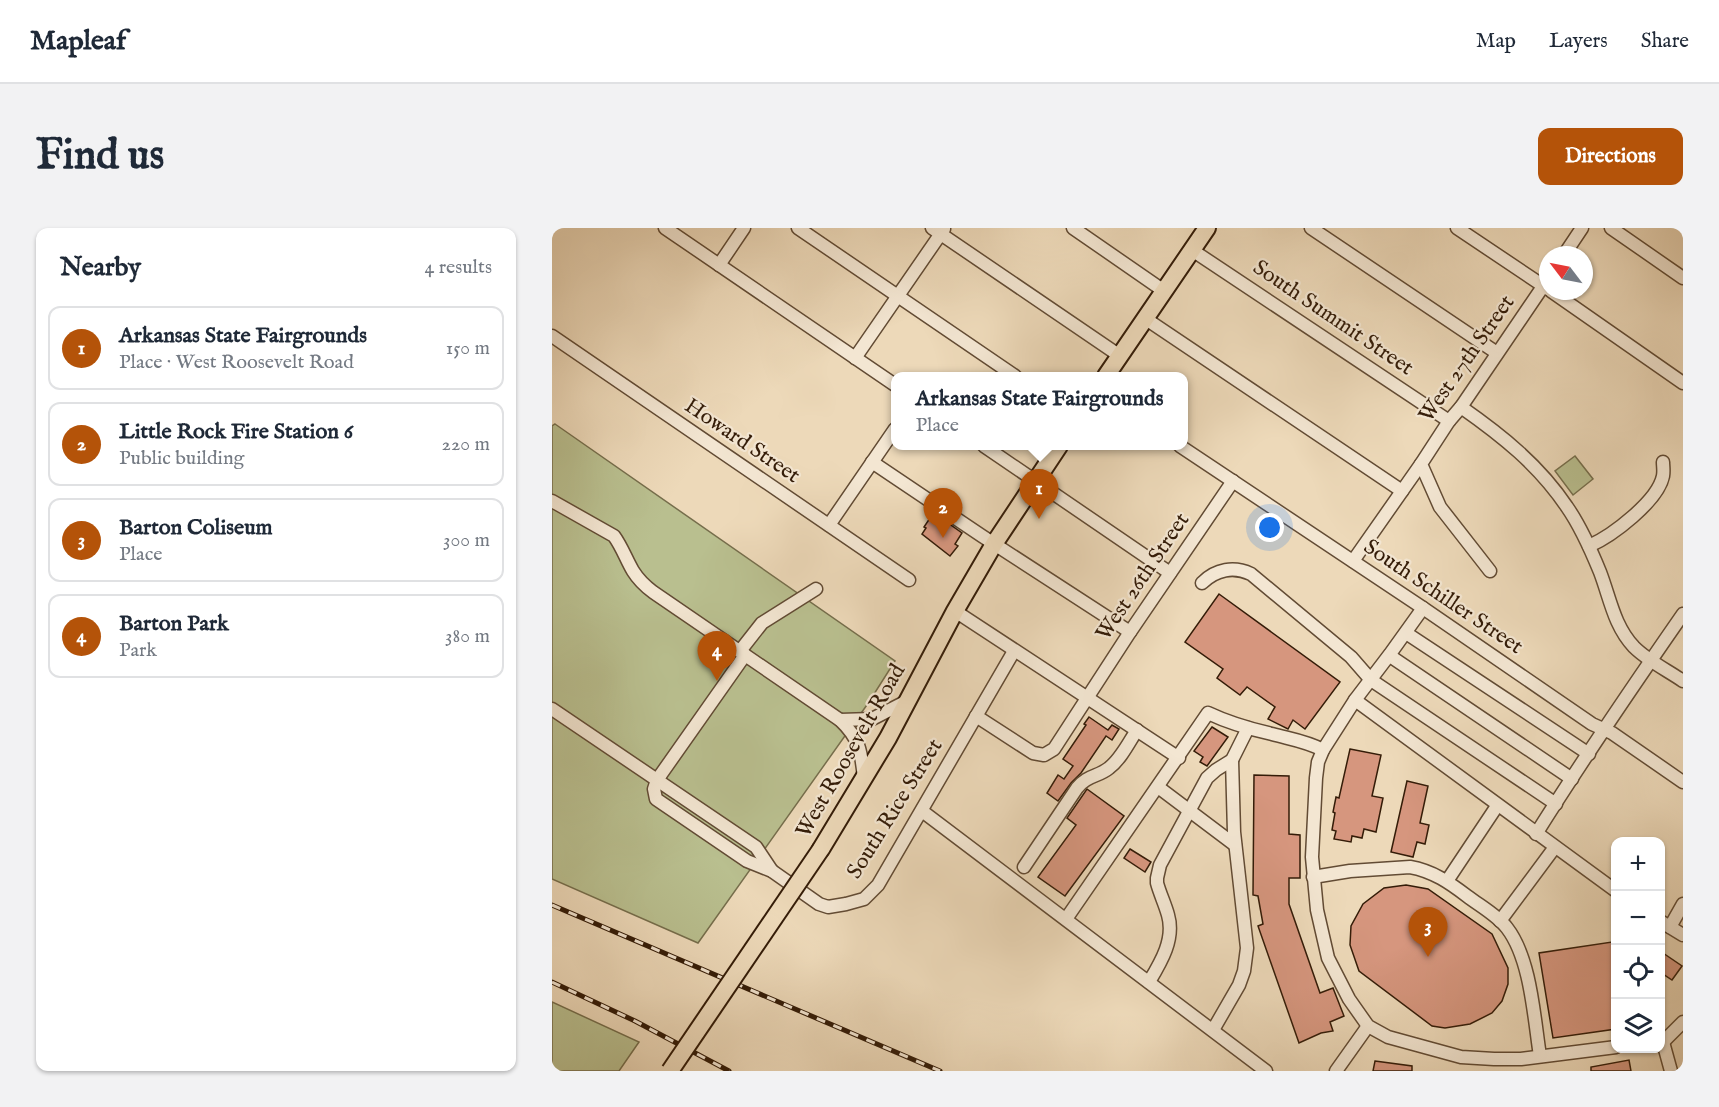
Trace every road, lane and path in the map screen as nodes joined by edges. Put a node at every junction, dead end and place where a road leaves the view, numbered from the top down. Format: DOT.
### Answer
graph roads {
  1 [pos="664,228"];
  2 [pos="744,228"];
  3 [pos="798,228"];
  4 [pos="1073,228"];
  5 [pos="1206,228"];
  6 [pos="1311,228"];
  7 [pos="1457,228"];
  8 [pos="1582,228"];
  9 [pos="1611,228"];
  10 [pos="939,230"];
  11 [pos="1570,246"];
  12 [pos="1192,250"];
  13 [pos="718,265"];
  14 [pos="1683,278"];
  15 [pos="1539,280"];
  16 [pos="1164,291"];
  17 [pos="897,296"];
  18 [pos="1539,298"];
  19 [pos="1567,300"];
  20 [pos="1146,319"];
  21 [pos="552,336"];
  22 [pos="1497,353"];
  23 [pos="1120,357"];
  24 [pos="855,358"];
  25 [pos="1008,372"];
  26 [pos="1109,372"];
  27 [pos="891,383"];
  28 [pos="1683,383"];
  29 [pos="1461,407"];
  30 [pos="1449,422"];
  31 [pos="891,435"];
  32 [pos="990,450"];
  33 [pos="1056,450"];
  34 [pos="1186,450"];
  35 [pos="872,462"];
  36 [pos="1662,462"];
  37 [pos="1421,464"];
  38 [pos="1036,480"];
  39 [pos="1233,481"];
  40 [pos="1402,491"];
  41 [pos="552,501"];
  42 [pos="829,525"];
  43 [pos="994,544"];
  44 [pos="1589,546"];
  45 [pos="1353,561"];
  46 [pos="1490,572"];
  47 [pos="1170,573"];
  48 [pos="909,580"];
  49 [pos="1202,583"];
  50 [pos="816,589"];
  51 [pos="1424,608"];
  52 [pos="955,611"];
  53 [pos="1683,614"];
  54 [pos="1130,632"];
  55 [pos="1406,633"];
  56 [pos="1014,651"];
  57 [pos="742,653"];
  58 [pos="1389,656"];
  59 [pos="1651,660"];
  60 [pos="1371,680"];
  61 [pos="1683,681"];
  62 [pos="1088,698"];
  63 [pos="910,699"];
  64 [pos="1354,700"];
  65 [pos="552,710"];
  66 [pos="976,717"];
  67 [pos="840,720"];
  68 [pos="1248,728"];
  69 [pos="1137,730"];
  70 [pos="1602,730"];
  71 [pos="1323,750"];
  72 [pos="1589,754"];
  73 [pos="1179,758"];
  74 [pos="1232,760"];
  75 [pos="864,779"];
  76 [pos="1572,779"];
  77 [pos="657,780"];
  78 [pos="1683,782"];
  79 [pos="1158,787"];
  80 [pos="1556,804"];
  81 [pos="1497,806"];
  82 [pos="922,811"];
  83 [pos="1190,811"];
  84 [pos="1536,834"];
  85 [pos="1235,845"];
  86 [pos="1554,847"];
  87 [pos="1024,867"];
  88 [pos="1313,877"];
  89 [pos="1447,881"];
  90 [pos="1611,887"];
  91 [pos="1683,904"];
  92 [pos="1066,919"];
  93 [pos="1500,921"];
  94 [pos="1665,924"];
  95 [pos="1683,935"];
  96 [pos="1149,982"];
  97 [pos="1683,1022"];
  98 [pos="1368,1026"];
  99 [pos="1213,1030"];
  100 [pos="1665,1039"];
  101 [pos="1611,1048"];
  102 [pos="1665,1052"];
  103 [pos="1540,1056"];
  104 [pos="670,1071"];
  105 [pos="1266,1071"];
  106 [pos="1336,1071"];
  107 [pos="1671,1071"];
  1 -- 13 [label="street"];
  2 -- 13 [label="street"];
  3 -- 17 [label="street"];
  4 -- 16 [label="street"];
  5 -- 12 [label="main road"];
  6 -- 22 [label="street"];
  7 -- 15 [label="street"];
  8 -- 11 [label="street"];
  9 -- 14 [label="street"];
  10 -- 17 [label="street"];
  10 -- 23 [label="street"];
  12 -- 16 [label="main road"];
  12 -- 30 [label="street, South Summit Street"];
  13 -- 24 [label="street"];
  16 -- 20 [label="main road"];
  17 -- 24 [label="street"];
  17 -- 25 [label="street"];
  18 -- 22 [label="street, West 27th Street"];
  19 -- 28 [label="street"];
  20 -- 23 [label="main road"];
  20 -- 40 [label="street"];
  21 -- 42 [label="street, Howard Street"];
  22 -- 29 [label="street, West 27th Street"];
  23 -- 26 [label="main road"];
  24 -- 27 [label="street"];
  29 -- 30 [label="street, West 27th Street"];
  29 -- 44 [label="street"];
  30 -- 37 [label="street, West 27th Street"];
  31 -- 35 [label="street"];
  32 -- 38 [label="street"];
  33 -- 38 [label="main road, West Roosevelt Road"];
  34 -- 39 [label="street, South Schiller Street"];
  35 -- 42 [label="street"];
  35 -- 43 [label="street"];
  36 -- 44 [label="street"];
  37 -- 40 [label="street, West 27th Street"];
  37 -- 46 [label="street"];
  38 -- 43 [label="main road, West Roosevelt Road"];
  38 -- 47 [label="street"];
  39 -- 45 [label="street, South Schiller Street"];
  39 -- 47 [label="street, West 26th Street"];
  40 -- 45 [label="street, West 27th Street"];
  41 -- 57 [label="street"];
  42 -- 48 [label="street, Howard Street"];
  43 -- 52 [label="main road, West Roosevelt Road"];
  43 -- 54 [label="street"];
  44 -- 59 [label="street"];
  45 -- 51 [label="street, South Schiller Street"];
  47 -- 54 [label="street, West 26th Street"];
  49 -- 60 [label="street"];
  50 -- 57 [label="street"];
  51 -- 55 [label="street"];
  51 -- 70 [label="street, South Schiller Street"];
  52 -- 56 [label="street"];
  52 -- 63 [label="main road, West Roosevelt Road"];
  53 -- 59 [label="street"];
  54 -- 62 [label="street, West 26th Street"];
  55 -- 58 [label="street"];
  55 -- 72 [label="street"];
  56 -- 62 [label="street"];
  56 -- 66 [label="street, South Rice Street"];
  57 -- 67 [label="street"];
  57 -- 77 [label="street"];
  58 -- 60 [label="street"];
  58 -- 76 [label="street"];
  59 -- 61 [label="street"];
  59 -- 70 [label="street"];
  60 -- 64 [label="street"];
  60 -- 80 [label="street"];
  62 -- 66 [label="street, West 26th Street"];
  62 -- 69 [label="street"];
  63 -- 67 [label="street"];
  63 -- 75 [label="main road, West Roosevelt Road"];
  64 -- 71 [label="street"];
  64 -- 81 [label="street"];
  65 -- 77 [label="street, South Rice Street"];
  66 -- 82 [label="street, South Rice Street"];
  67 -- 75 [label="street"];
  68 -- 71 [label="street"];
  68 -- 73 [label="street"];
  68 -- 74 [label="street"];
  69 -- 73 [label="street"];
  69 -- 87 [label="street"];
  70 -- 72 [label="street"];
  70 -- 78 [label="street, South Schiller Street"];
  71 -- 88 [label="street"];
  72 -- 76 [label="street"];
  73 -- 79 [label="street"];
  74 -- 83 [label="street"];
  74 -- 85 [label="street"];
  75 -- 104 [label="main road, West Roosevelt Road, bridge"];
  76 -- 80 [label="street"];
  77 -- 82 [label="street, South Rice Street"];
  79 -- 83 [label="street"];
  79 -- 92 [label="street"];
  80 -- 84 [label="street"];
  81 -- 84 [label="street"];
  81 -- 89 [label="street"];
  82 -- 92 [label="street"];
  83 -- 85 [label="street"];
  83 -- 96 [label="street"];
  84 -- 86 [label="street"];
  85 -- 99 [label="street"];
  86 -- 90 [label="street"];
  86 -- 93 [label="street"];
  88 -- 89 [label="street"];
  88 -- 98 [label="street"];
  89 -- 93 [label="street"];
  91 -- 94 [label="street"];
  92 -- 96 [label="street"];
  93 -- 103 [label="street"];
  94 -- 95 [label="street"];
  96 -- 99 [label="street"];
  97 -- 100 [label="street"];
  98 -- 103 [label="street"];
  98 -- 106 [label="street"];
  99 -- 105 [label="street"];
  101 -- 103 [label="street"];
  102 -- 107 [label="street"];
}
